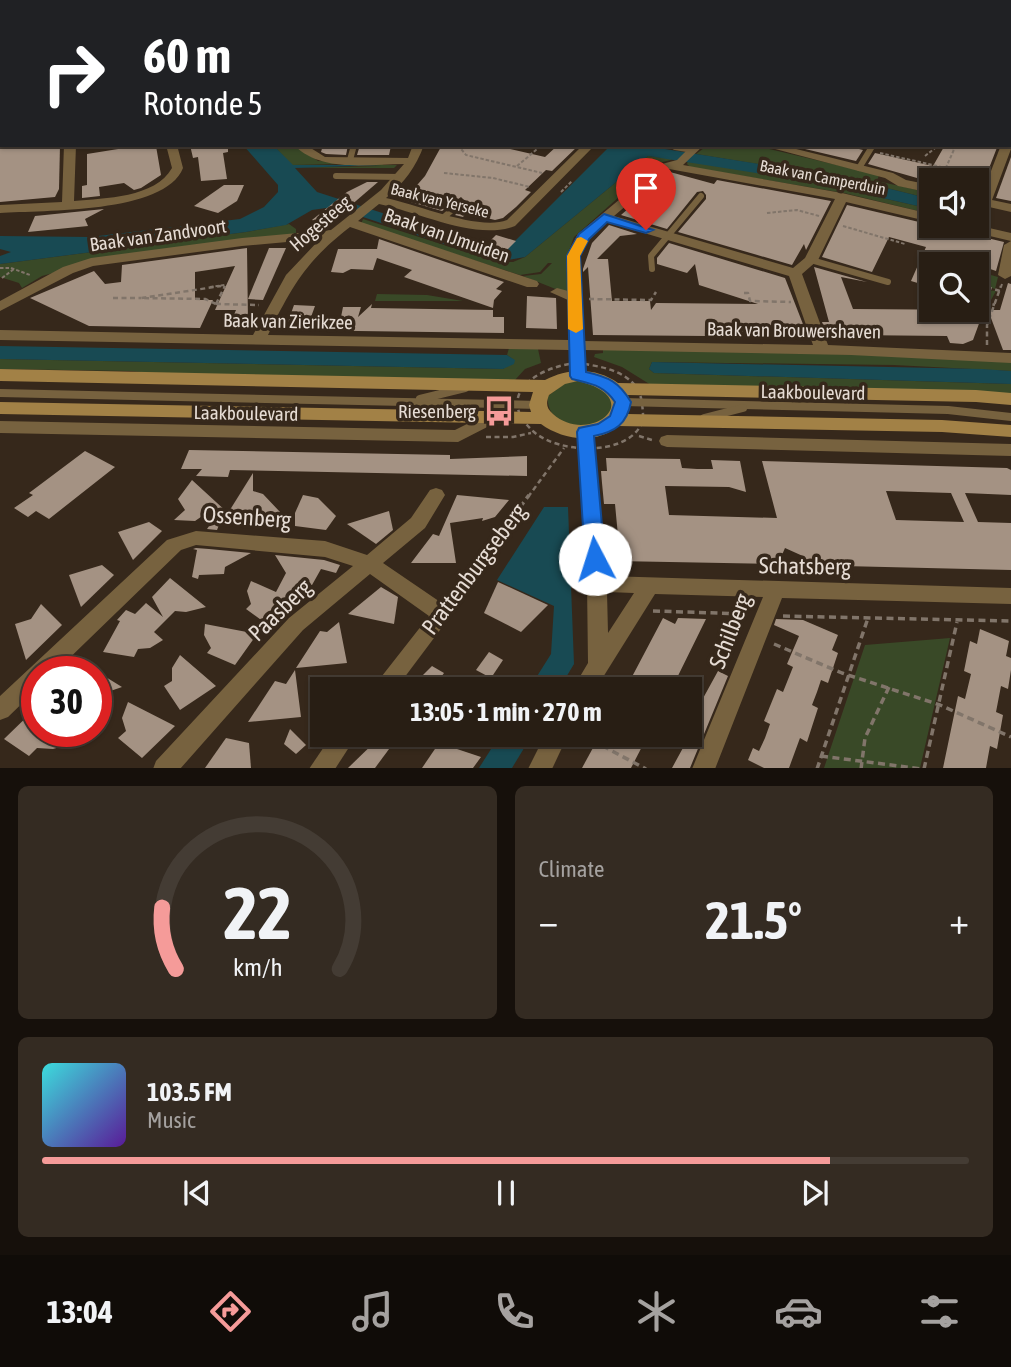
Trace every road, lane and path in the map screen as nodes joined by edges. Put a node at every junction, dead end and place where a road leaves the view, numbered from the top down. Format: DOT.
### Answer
graph roads {
  1 [pos="69,147"];
  2 [pos="172,147"];
  3 [pos="302,147"];
  4 [pos="353,147"];
  5 [pos="418,147"];
  6 [pos="460,147"];
  7 [pos="540,147"];
  8 [pos="588,147"];
  9 [pos="674,147"];
  10 [pos="773,147"];
  11 [pos="872,147"];
  12 [pos="936,147"];
  13 [pos="955,147"];
  14 [pos="1006,147"];
  15 [pos="696,148"];
  16 [pos="925,156"];
  17 [pos="350,160"];
  18 [pos="412,161"];
  19 [pos="517,166"];
  20 [pos="666,166"];
  21 [pos="946,168"];
  22 [pos="863,169"];
  23 [pos="444,173"];
  24 [pos="336,176"];
  25 [pos="400,177"];
  26 [pos="558,177"];
  27 [pos="989,184"];
  28 [pos="919,185"];
  29 [pos="543,191"];
  30 [pos="701,196"];
  31 [pos="842,197"];
  32 [pos="372,203"];
  33 [pos="460,203"];
  34 [pos="989,203"];
  35 [pos="68,205"];
  36 [pos="1011,208"];
  37 [pos="0,209"];
  38 [pos="767,213"];
  39 [pos="919,215"];
  40 [pos="444,217"];
  41 [pos="604,218"];
  42 [pos="354,220"];
  43 [pos="830,220"];
  44 [pos="989,232"];
  45 [pos="331,234"];
  46 [pos="667,236"];
  47 [pos="1011,237"];
  48 [pos="905,244"];
  49 [pos="1011,244"];
  50 [pos="811,260"];
  51 [pos="0,268"];
  52 [pos="13,269"];
  53 [pos="652,269"];
  54 [pos="795,272"];
  55 [pos="1005,275"];
  56 [pos="2,278"];
  57 [pos="44,282"];
  58 [pos="888,282"];
  59 [pos="532,284"];
  60 [pos="989,288"];
  61 [pos="1000,291"];
  62 [pos="557,292"];
  63 [pos="656,292"];
  64 [pos="744,293"];
  65 [pos="113,298"];
  66 [pos="141,298"];
  67 [pos="575,298"];
  68 [pos="806,302"];
  69 [pos="989,303"];
  70 [pos="216,304"];
  71 [pos="277,304"];
  72 [pos="995,305"];
  73 [pos="0,307"];
  74 [pos="0,335"];
  75 [pos="258,340"];
  76 [pos="576,345"];
  77 [pos="822,349"];
  78 [pos="989,356"];
  79 [pos="1011,358"];
  80 [pos="0,375"];
  81 [pos="578,376"];
  82 [pos="471,387"];
  83 [pos="546,387"];
  84 [pos="0,393"];
  85 [pos="619,395"];
  86 [pos="1011,399"];
  87 [pos="407,402"];
  88 [pos="749,406"];
  89 [pos="0,408"];
  90 [pos="1011,416"];
  91 [pos="493,418"];
  92 [pos="539,419"];
  93 [pos="616,421"];
  94 [pos="683,421"];
  95 [pos="0,427"];
  96 [pos="1011,431"];
  97 [pos="585,432"];
  98 [pos="632,433"];
  99 [pos="458,436"];
  100 [pos="667,441"];
  101 [pos="701,441"];
  102 [pos="1011,450"];
  103 [pos="436,495"];
  104 [pos="369,563"];
  105 [pos="597,584"];
  106 [pos="649,586"];
  107 [pos="775,590"];
  108 [pos="1011,596"];
  109 [pos="632,610"];
  110 [pos="442,614"];
  111 [pos="765,615"];
  112 [pos="868,618"];
  113 [pos="958,620"];
  114 [pos="1011,621"];
  115 [pos="758,637"];
  116 [pos="56,656"];
  117 [pos="598,662"];
  118 [pos="849,676"];
  119 [pos="392,677"];
  120 [pos="590,677"];
  121 [pos="890,687"];
  122 [pos="21,690"];
  123 [pos="940,705"];
  124 [pos="0,710"];
  125 [pos="1011,737"];
  126 [pos="337,747"];
  127 [pos="551,747"];
  128 [pos="605,747"];
  129 [pos="821,756"];
  130 [pos="860,760"];
  131 [pos="164,768"];
  132 [pos="320,768"];
  133 [pos="539,768"];
  134 [pos="646,768"];
  135 [pos="703,768"];
  136 [pos="817,768"];
  137 [pos="861,768"];
  138 [pos="923,768"];
  1 -- 35 [label="street"];
  2 -- 35 [label="street"];
  3 -- 17 [label="street"];
  4 -- 17 [label="lane"];
  5 -- 18 [label="street, Hogesteeg"];
  6 -- 19 [label="path"];
  7 -- 19 [label="path"];
  8 -- 26 [label="street, Baak van Yerseke"];
  9 -- 15 [label="lane"];
  10 -- 22 [label="street"];
  11 -- 22 [label="lane"];
  12 -- 16 [label="path"];
  13 -- 21 [label="path"];
  14 -- 27 [label="street"];
  15 -- 20 [label="street"];
  17 -- 18 [label="street"];
  18 -- 25 [label="street, Hogesteeg"];
  19 -- 26 [label="path"];
  20 -- 31 [label="street, Baak van Camperduin"];
  20 -- 41 [label="street"];
  21 -- 22 [label="path"];
  22 -- 28 [label="street"];
  23 -- 29 [label="path"];
  24 -- 25 [label="lane"];
  25 -- 32 [label="street, Hogesteeg"];
  26 -- 29 [label="street, Baak van Yerseke"];
  29 -- 40 [label="street, Baak van Yerseke"];
  30 -- 46 [label="lane"];
  31 -- 39 [label="street, Baak van Camperduin"];
  31 -- 43 [label="street"];
  32 -- 40 [label="street, Baak van Yerseke"];
  32 -- 42 [label="street, Hogesteeg"];
  33 -- 40 [label="lane"];
  34 -- 36 [label="street"];
  35 -- 37 [label="street"];
  38 -- 43 [label="path"];
  41 -- 46 [label="street"];
  41 -- 67 [label="street"];
  42 -- 45 [label="street, Hogesteeg"];
  42 -- 59 [label="street, Baak van IJmuiden"];
  43 -- 48 [label="path"];
  43 -- 50 [label="street"];
  44 -- 47 [label="street"];
  45 -- 57 [label="street, Baak van Zandvoort"];
  45 -- 71 [label="street, Hogesteeg"];
  46 -- 53 [label="lane"];
  46 -- 54 [label="street"];
  49 -- 55 [label="street"];
  50 -- 54 [label="street"];
  50 -- 58 [label="lane"];
  51 -- 52 [label="path"];
  52 -- 56 [label="path"];
  52 -- 57 [label="path"];
  54 -- 68 [label="street"];
  55 -- 61 [label="path"];
  57 -- 73 [label="street, Baak van Zandvoort"];
  60 -- 61 [label="path"];
  61 -- 72 [label="path"];
  62 -- 67 [label="street"];
  63 -- 67 [label="path"];
  64 -- 68 [label="path"];
  65 -- 66 [label="path"];
  66 -- 70 [label="path"];
  66 -- 70 [label="path"];
  67 -- 76 [label="street"];
  68 -- 77 [label="street"];
  69 -- 72 [label="path"];
  70 -- 71 [label="path"];
  71 -- 75 [label="street, Hogesteeg"];
  72 -- 78 [label="path"];
  74 -- 75 [label="street, Baak van Zierikzee"];
  75 -- 76 [label="street, Baak van Zierikzee"];
  76 -- 77 [label="street, Baak van Brouwershaven"];
  76 -- 81 [label="street"];
  77 -- 78 [label="street, Baak van Brouwershaven"];
  78 -- 79 [label="street, Baak van Brouwershaven"];
  80 -- 82 [label="main road, Laakboulevard"];
  81 -- 83 [label="main road"];
  81 -- 85 [label="main road"];
  82 -- 83 [label="main road, Laakboulevard"];
  82 -- 87 [label="lane, Laakboulevard"];
  83 -- 92 [label="main road"];
  84 -- 87 [label="lane, Laakboulevard"];
  85 -- 86 [label="main road, Laakboulevard"];
  85 -- 88 [label="lane, Laakboulevard"];
  85 -- 93 [label="main road"];
  87 -- 92 [label="lane, Laakboulevard"];
  88 -- 90 [label="lane, Laakboulevard"];
  88 -- 94 [label="lane, Laakboulevard"];
  89 -- 91 [label="main road, Laakboulevard"];
  91 -- 92 [label="main road, Laakboulevard"];
  91 -- 99 [label="street, Laakboulevard"];
  92 -- 97 [label="main road"];
  92 -- 99 [label="path"];
  92 -- 110 [label="path, Prattenburgseberg"];
  93 -- 94 [label="main road, Laakboulevard"];
  93 -- 97 [label="main road"];
  94 -- 96 [label="main road, Laakboulevard"];
  94 -- 101 [label="street"];
  95 -- 99 [label="street, Laakboulevard"];
  97 -- 105 [label="street"];
  98 -- 100 [label="path"];
  100 -- 101 [label="street"];
  101 -- 102 [label="street"];
  103 -- 104 [label="street, Paasberg"];
  104 -- 110 [label="street, Ossenberg"];
  104 -- 116 [label="street, Ossenberg"];
  104 -- 131 [label="street, Paasberg"];
  105 -- 106 [label="street, Schatsberg"];
  105 -- 117 [label="street"];
  106 -- 107 [label="street, Schatsberg"];
  106 -- 109 [label="street"];
  107 -- 108 [label="street, Schatsberg"];
  107 -- 111 [label="street, Schilberg"];
  109 -- 111 [label="path"];
  109 -- 117 [label="street"];
  110 -- 119 [label="street, Prattenburgseberg"];
  111 -- 112 [label="path"];
  111 -- 115 [label="street, Schilberg"];
  112 -- 113 [label="path"];
  112 -- 118 [label="path"];
  113 -- 114 [label="path"];
  113 -- 123 [label="path"];
  115 -- 118 [label="path"];
  115 -- 135 [label="street, Schilberg"];
  117 -- 120 [label="street"];
  118 -- 121 [label="path"];
  118 -- 129 [label="path"];
  121 -- 123 [label="path"];
  121 -- 130 [label="path"];
  122 -- 124 [label="street, Ossenberg"];
  123 -- 125 [label="path"];
  123 -- 138 [label="path"];
  126 -- 132 [label="street"];
  127 -- 133 [label="street"];
  128 -- 134 [label="path"];
  129 -- 130 [label="path"];
  129 -- 136 [label="path"];
  130 -- 137 [label="path"];
  130 -- 138 [label="path"];
}
